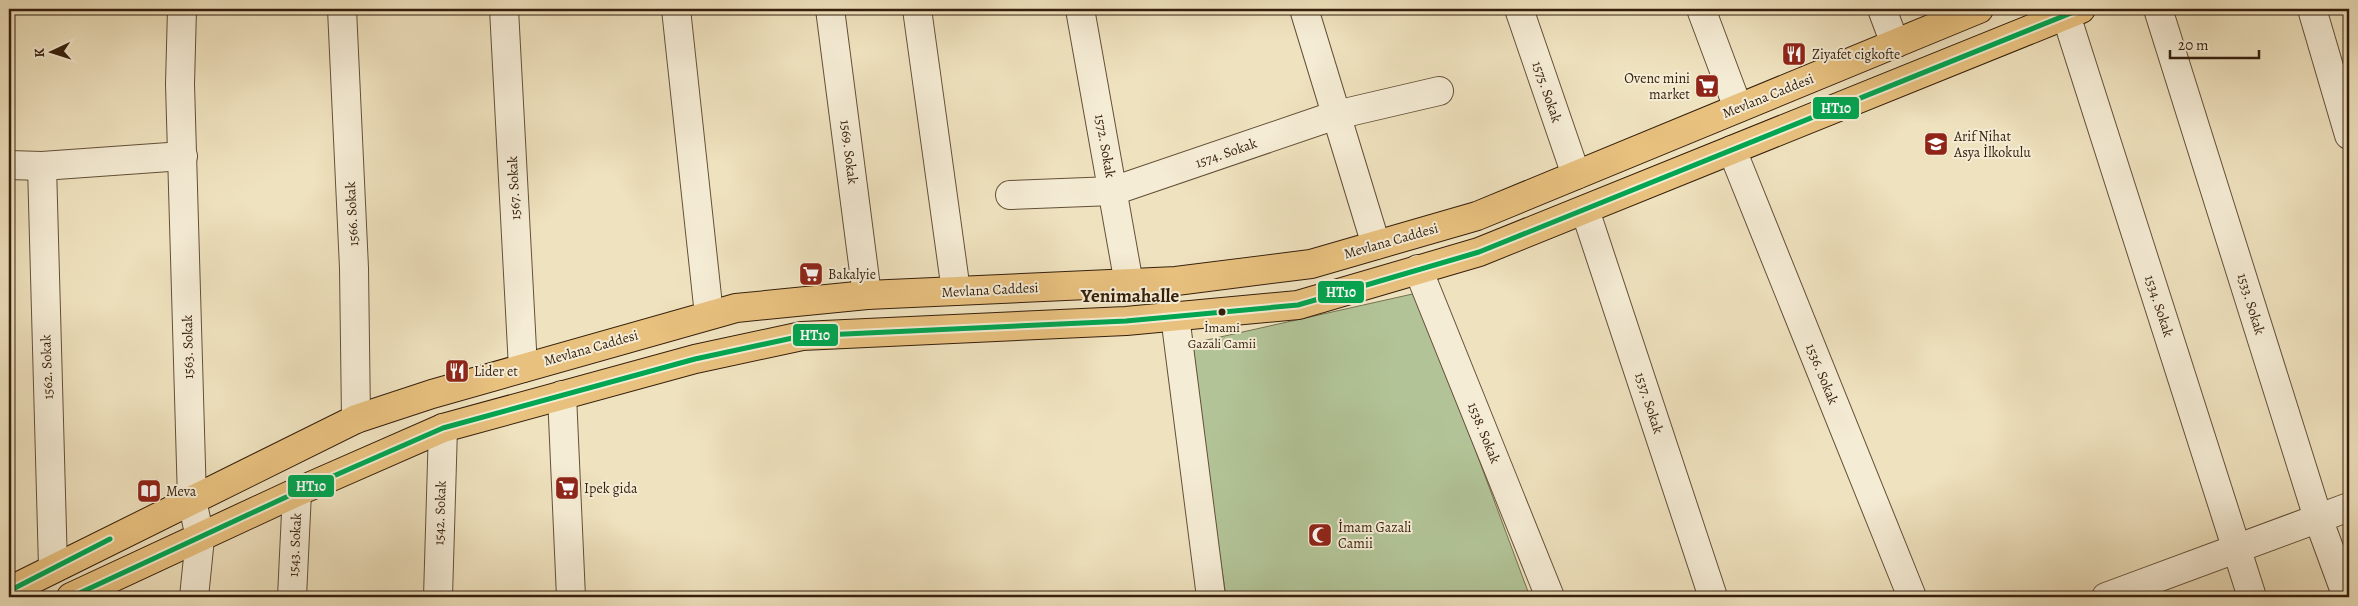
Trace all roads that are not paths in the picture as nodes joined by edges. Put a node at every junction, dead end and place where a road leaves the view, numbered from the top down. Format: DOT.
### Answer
graph roads {
  1 [pos="182,9"];
  2 [pos="342,9"];
  3 [pos="504,9"];
  4 [pos="676,9"];
  5 [pos="830,9"];
  6 [pos="917,9"];
  7 [pos="1080,9"];
  8 [pos="1304,9"];
  9 [pos="1519,9"];
  10 [pos="1701,9"];
  11 [pos="1882,9"];
  12 [pos="1979,9"];
  13 [pos="2158,9"];
  14 [pos="2312,9"];
  15 [pos="2073,12"];
  16 [pos="1895,44"];
  17 [pos="1439,91"];
  18 [pos="1738,108"];
  19 [pos="1336,114"];
  20 [pos="2349,134"];
  21 [pos="1732,150"];
  22 [pos="184,156"];
  23 [pos="9,164"];
  24 [pos="42,166"];
  25 [pos="1576,175"];
  26 [pos="1113,192"];
  27 [pos="1010,195"];
  28 [pos="1584,210"];
  29 [pos="1376,245"];
  30 [pos="1418,269"];
  31 [pos="1129,284"];
  32 [pos="956,291"];
  33 [pos="867,295"];
  34 [pos="709,315"];
  35 [pos="1175,316"];
  36 [pos="523,368"];
  37 [pos="562,395"];
  38 [pos="356,418"];
  39 [pos="443,428"];
  40 [pos="297,492"];
  41 [pos="192,500"];
  42 [pos="2349,507"];
  43 [pos="2318,518"];
  44 [pos="200,538"];
  45 [pos="2236,549"];
  46 [pos="53,567"];
  47 [pos="9,591"];
  48 [pos="71,597"];
  49 [pos="194,597"];
  50 [pos="292,597"];
  51 [pos="438,597"];
  52 [pos="572,597"];
  53 [pos="1211,597"];
  54 [pos="1550,597"];
  55 [pos="1713,597"];
  56 [pos="1912,597"];
  57 [pos="2106,597"];
  58 [pos="2252,597"];
  59 [pos="2347,597"];
  1 -- 22 [label="street, 1563. Sokak"];
  2 -- 38 [label="street, 1566. Sokak"];
  3 -- 36 [label="street, 1567. Sokak"];
  4 -- 34 [label="street"];
  5 -- 33 [label="street, 1569. Sokak"];
  6 -- 32 [label="street"];
  7 -- 26 [label="street, 1572. Sokak"];
  8 -- 19 [label="street"];
  9 -- 25 [label="street, 1575. Sokak"];
  10 -- 18 [label="street"];
  11 -- 16 [label="street"];
  12 -- 16 [label="main road, Mevlana Caddesi"];
  13 -- 43 [label="street, 1533. Sokak"];
  14 -- 20 [label="street"];
  15 -- 21 [label="main road"];
  15 -- 45 [label="street, 1534. Sokak"];
  16 -- 18 [label="main road, Mevlana Caddesi"];
  17 -- 19 [label="street, 1574. Sokak"];
  18 -- 25 [label="main road, Mevlana Caddesi"];
  19 -- 26 [label="street, 1574. Sokak"];
  19 -- 29 [label="street"];
  21 -- 28 [label="main road"];
  21 -- 56 [label="street, 1536. Sokak"];
  22 -- 24 [label="street"];
  22 -- 41 [label="street, 1563. Sokak"];
  23 -- 24 [label="street"];
  24 -- 46 [label="street, 1562. Sokak"];
  25 -- 29 [label="main road, Mevlana Caddesi"];
  26 -- 27 [label="street, 1574. Sokak"];
  26 -- 31 [label="street, 1572. Sokak"];
  28 -- 30 [label="main road"];
  28 -- 55 [label="street, 1537. Sokak"];
  29 -- 31 [label="main road, Mevlana Caddesi"];
  30 -- 35 [label="main road"];
  30 -- 54 [label="street, 1538. Sokak"];
  31 -- 32 [label="main road, Mevlana Caddesi"];
  32 -- 33 [label="main road, Mevlana Caddesi"];
  33 -- 34 [label="main road, Mevlana Caddesi"];
  34 -- 36 [label="main road, Mevlana Caddesi"];
  35 -- 37 [label="main road"];
  35 -- 53 [label="street"];
  36 -- 38 [label="main road, Mevlana Caddesi"];
  37 -- 39 [label="main road"];
  37 -- 52 [label="street"];
  38 -- 41 [label="main road, Mevlana Caddesi"];
  39 -- 40 [label="main road"];
  39 -- 51 [label="street, 1542. Sokak"];
  40 -- 44 [label="main road"];
  40 -- 50 [label="street, 1543. Sokak"];
  41 -- 44 [label="street, 1563. Sokak"];
  41 -- 46 [label="main road, Mevlana Caddesi"];
  42 -- 43 [label="street"];
  43 -- 45 [label="street"];
  43 -- 59 [label="street, 1533. Sokak"];
  44 -- 48 [label="main road"];
  44 -- 49 [label="street, 1563. Sokak"];
  45 -- 57 [label="street"];
  45 -- 58 [label="street, 1534. Sokak"];
  46 -- 47 [label="main road, Mevlana Caddesi"];
}
